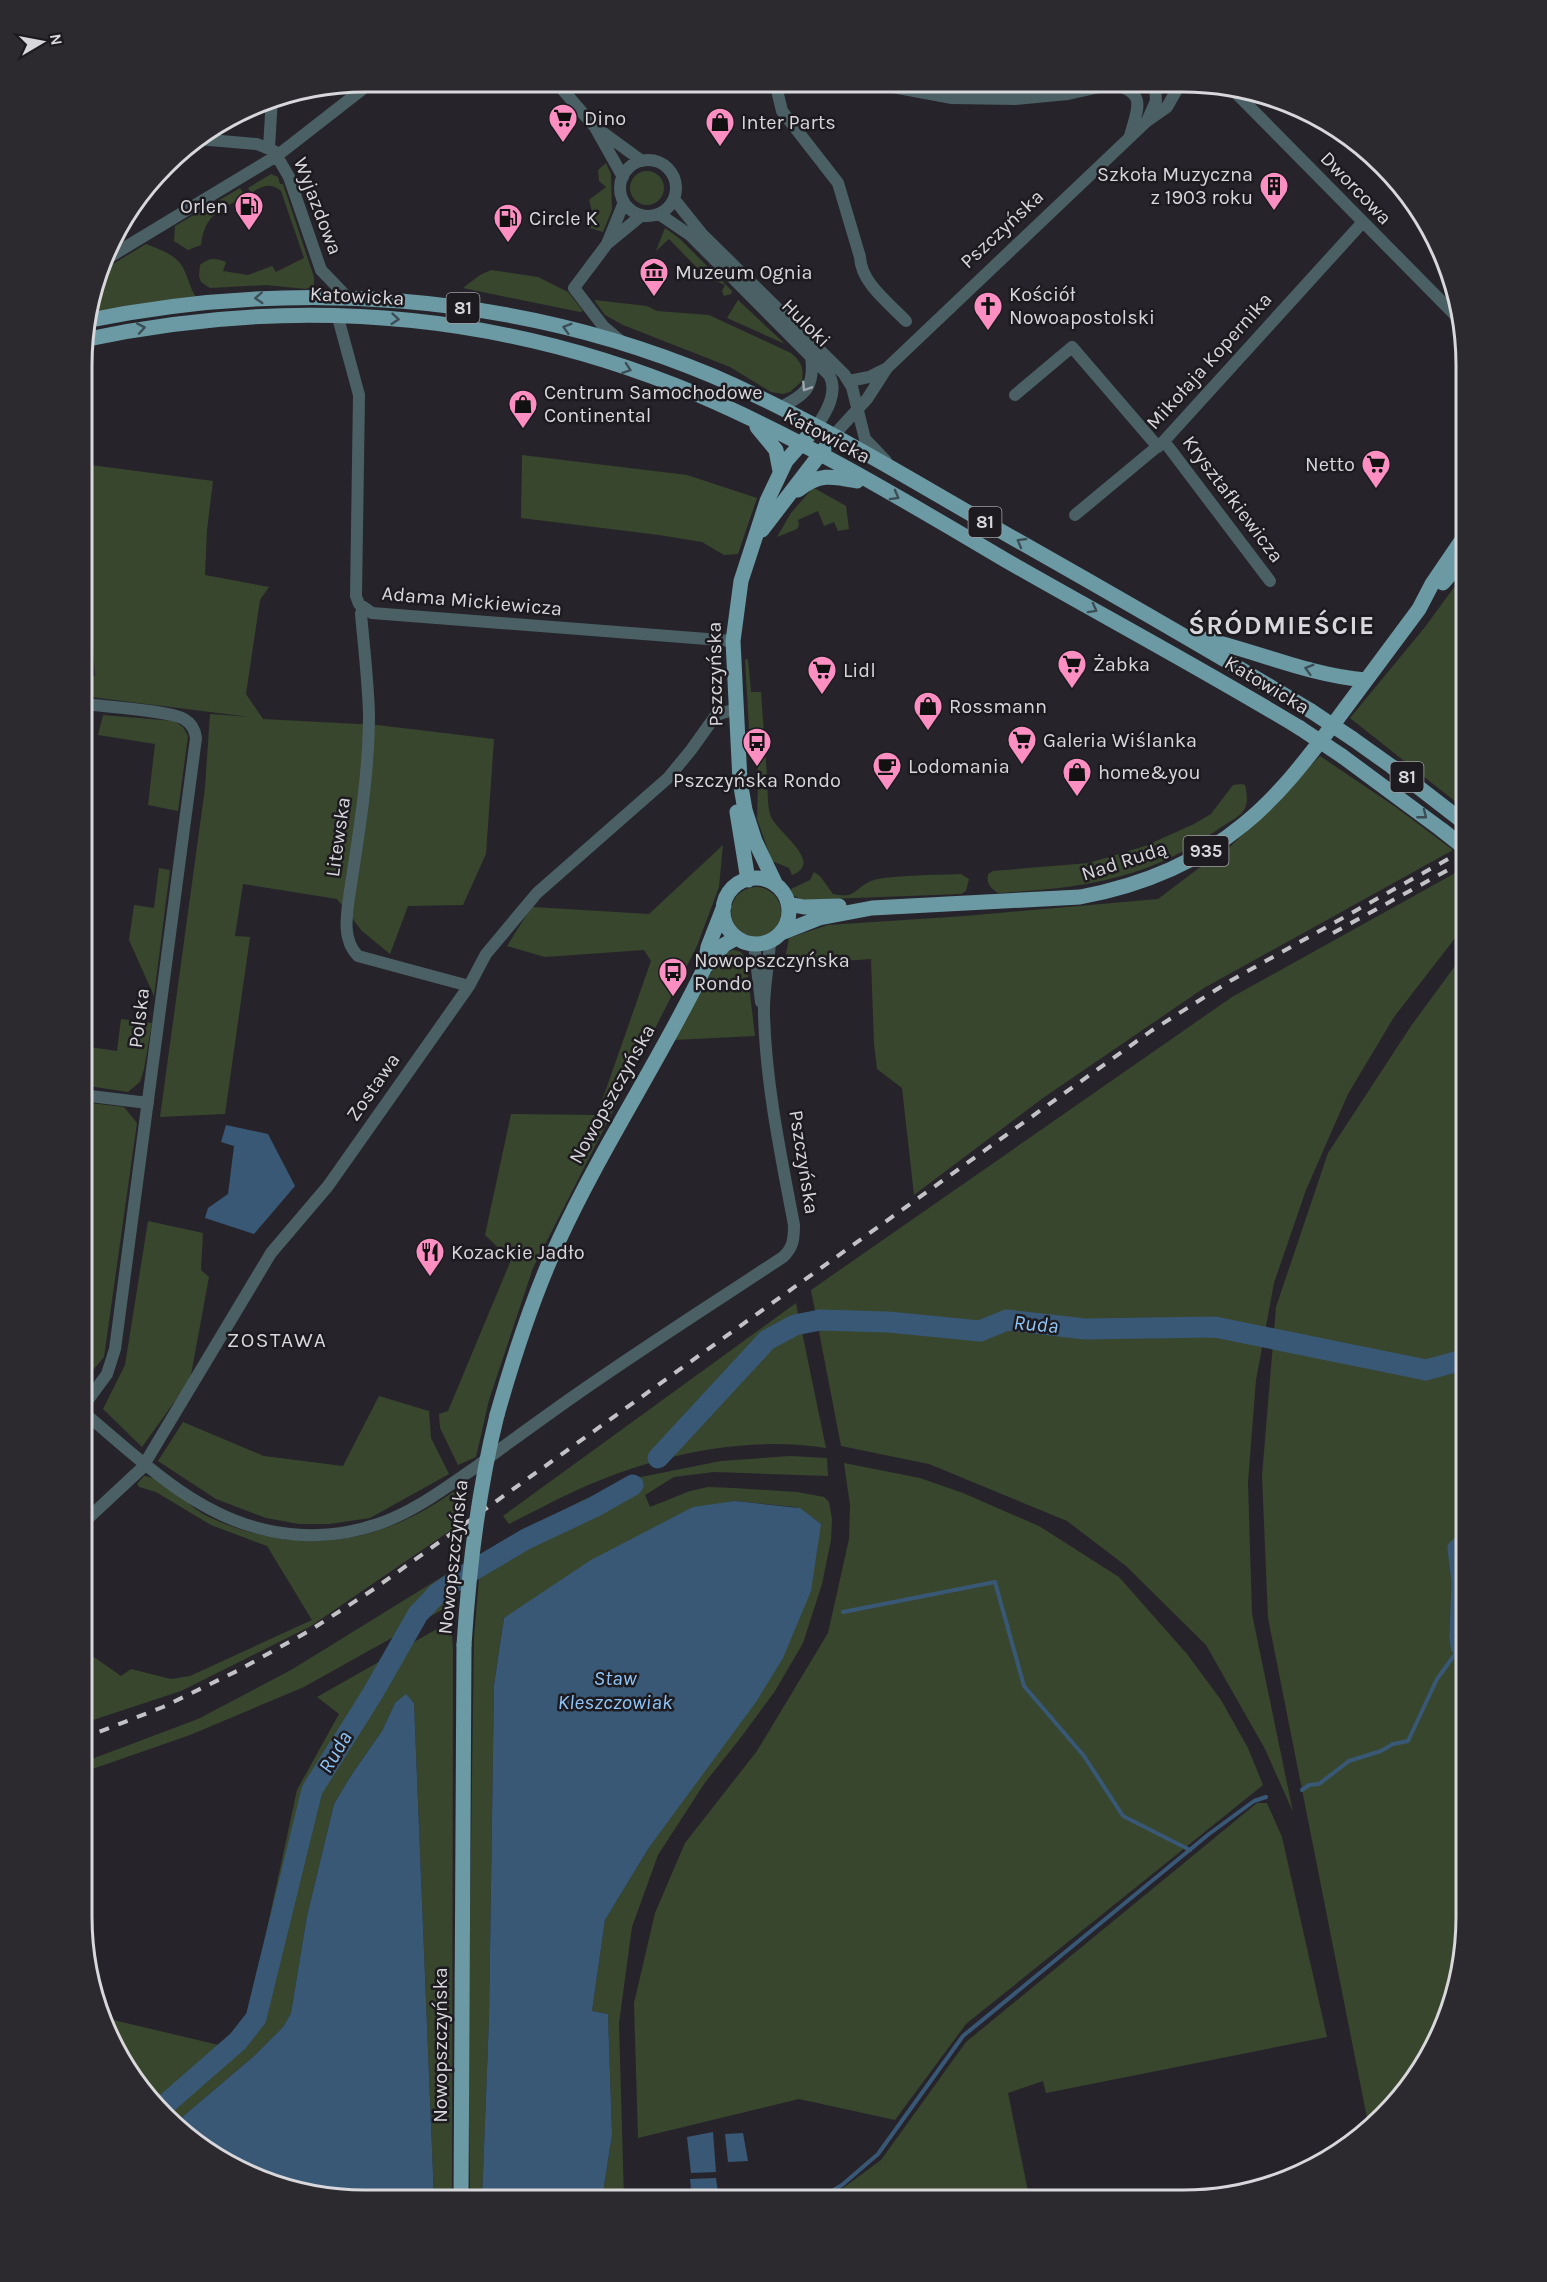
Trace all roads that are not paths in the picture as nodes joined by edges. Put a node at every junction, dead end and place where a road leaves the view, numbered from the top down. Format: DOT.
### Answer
graph roads {
  1 [pos="357,92"];
  2 [pos="565,92"];
  3 [pos="777,92"];
  4 [pos="920,92"];
  5 [pos="1078,92"];
  6 [pos="1133,92"];
  7 [pos="1156,92"];
  8 [pos="1178,92"];
  9 [pos="1241,98"];
  10 [pos="272,108"];
  11 [pos="1147,121"];
  12 [pos="594,126"];
  13 [pos="1130,137"];
  14 [pos="209,140"];
  15 [pos="273,151"];
  16 [pos="642,161"];
  17 [pos="623,177"];
  18 [pos="674,199"];
  19 [pos="624,202"];
  20 [pos="659,213"];
  21 [pos="642,215"];
  22 [pos="1362,223"];
  23 [pos="607,244"];
  24 [pos="116,253"];
  25 [pos="347,297"];
  26 [pos="1450,310"];
  27 [pos="337,314"];
  28 [pos="96,319"];
  29 [pos="906,321"];
  30 [pos="93,338"];
  31 [pos="623,344"];
  32 [pos="811,355"];
  33 [pos="887,368"];
  34 [pos="849,381"];
  35 [pos="1015,395"];
  36 [pos="779,408"];
  37 [pos="857,410"];
  38 [pos="748,417"];
  39 [pos="816,427"];
  40 [pos="833,436"];
  41 [pos="1161,444"];
  42 [pos="801,445"];
  43 [pos="820,455"];
  44 [pos="780,471"];
  45 [pos="898,472"];
  46 [pos="872,484"];
  47 [pos="786,499"];
  48 [pos="1075,515"];
  49 [pos="758,535"];
  50 [pos="1456,549"];
  51 [pos="1456,567"];
  52 [pos="1270,581"];
  53 [pos="363,606"];
  54 [pos="1419,609"];
  55 [pos="1179,634"];
  56 [pos="733,641"];
  57 [pos="1366,680"];
  58 [pos="94,705"];
  59 [pos="736,709"];
  60 [pos="740,781"];
  61 [pos="1456,817"];
  62 [pos="1456,841"];
  63 [pos="748,880"];
  64 [pos="776,885"];
  65 [pos="788,904"];
  66 [pos="724,906"];
  67 [pos="872,908"];
  68 [pos="776,937"];
  69 [pos="736,938"];
  70 [pos="754,944"];
  71 [pos="704,969"];
  72 [pos="468,986"];
  73 [pos="764,1012"];
  74 [pos="92,1096"];
  75 [pos="148,1103"];
  76 [pos="791,1247"];
  77 [pos="92,1395"];
  78 [pos="92,1418"];
  79 [pos="145,1463"];
  80 [pos="92,1515"];
  81 [pos="461,2190"];
  1 -- 15 [label="street"];
  2 -- 12 [label="street"];
  3 -- 29 [label="street"];
  4 -- 5 [label="street"];
  6 -- 13 [label="street"];
  7 -- 11 [label="street, Pszczyńska"];
  8 -- 11 [label="street, Pszczyńska"];
  9 -- 22 [label="street, Dworcowa"];
  10 -- 15 [label="street"];
  11 -- 13 [label="street, Pszczyńska"];
  12 -- 16 [label="street"];
  12 -- 17 [label="street"];
  13 -- 33 [label="street, Pszczyńska"];
  14 -- 15 [label="street"];
  15 -- 24 [label="street"];
  15 -- 25 [label="street, Wyjazdowa"];
  16 -- 17 [label="street"];
  16 -- 18 [label="street"];
  17 -- 19 [label="street"];
  18 -- 20 [label="street"];
  18 -- 34 [label="street, Huloki"];
  19 -- 21 [label="street"];
  19 -- 23 [label="street"];
  20 -- 21 [label="street"];
  20 -- 32 [label="street, Huloki"];
  21 -- 23 [label="street"];
  22 -- 26 [label="street, Dworcowa"];
  22 -- 41 [label="street, Mikołaja Kopernika"];
  23 -- 31 [label="street"];
  25 -- 28 [label="main road, Katowicka / 81, one-way"];
  31 -- 25 [label="main road, Katowicka / 81, one-way"];
  30 -- 27 [label="main road, Katowicka / 81, one-way"];
  27 -- 38 [label="main road, Katowicka / 81, one-way"];
  27 -- 53 [label="street, Adama Mickiewicza"];
  31 -- 36 [label="main road, Katowicka / 81"];
  32 -- 36 [label="street, one-way"];
  32 -- 39 [label="street, Huloki"];
  33 -- 34 [label="street, Pszczyńska"];
  33 -- 37 [label="street, Pszczyńska"];
  34 -- 37 [label="street, Huloki"];
  35 -- 41 [label="street, Krysztafkiewicza"];
  36 -- 39 [label="main road, Katowicka / 81"];
  37 -- 40 [label="street, Pszczyńska"];
  37 -- 45 [label="street, Huloki"];
  38 -- 42 [label="main road, Katowicka / 81"];
  38 -- 44 [label="main road"];
  39 -- 40 [label="main road, Katowicka / 81"];
  39 -- 42 [label="main road, Pszczyńska"];
  40 -- 43 [label="main road, Pszczyńska"];
  40 -- 45 [label="main road, Katowicka / 81"];
  41 -- 48 [label="street, Mikołaja Kopernika"];
  41 -- 52 [label="street, Krysztafkiewicza"];
  42 -- 43 [label="main road, Katowicka / 81"];
  42 -- 44 [label="main road, Pszczyńska"];
  43 -- 46 [label="main road, Katowicka / 81"];
  43 -- 47 [label="main road, Pszczyńska"];
  44 -- 49 [label="main road, Pszczyńska"];
  55 -- 45 [label="main road, Katowicka / 81, one-way"];
  46 -- 47 [label="main road"];
  46 -- 62 [label="main road, Katowicka / 81, one-way, bridge"];
  47 -- 49 [label="main road, Pszczyńska"];
  49 -- 56 [label="main road, Pszczyńska"];
  50 -- 54 [label="main road, Nad Rudą / 935"];
  51 -- 54 [label="main road, Nad Rudą / 935"];
  53 -- 56 [label="street, Adama Mickiewicza"];
  53 -- 72 [label="street, Litewska"];
  54 -- 57 [label="main road, Nad Rudą / 935"];
  57 -- 55 [label="main road, one-way"];
  55 -- 61 [label="main road, Katowicka / 81, bridge"];
  56 -- 59 [label="main road, Pszczyńska"];
  57 -- 67 [label="main road, Nad Rudą / 935"];
  58 -- 75 [label="street, Polska"];
  59 -- 60 [label="main road, Pszczyńska"];
  59 -- 72 [label="street, Zostawa"];
  60 -- 63 [label="main road, Pszczyńska"];
  60 -- 64 [label="main road, Pszczyńska"];
  63 -- 64 [label="main road"];
  63 -- 66 [label="main road"];
  64 -- 65 [label="main road"];
  65 -- 67 [label="main road, Nad Rudą / 935"];
  65 -- 68 [label="main road"];
  66 -- 69 [label="main road"];
  66 -- 71 [label="main road, Nowopszczyńska"];
  67 -- 68 [label="main road, Nad Rudą / 935"];
  68 -- 70 [label="main road, 935"];
  68 -- 73 [label="street, Pszczyńska"];
  69 -- 70 [label="main road, 935"];
  69 -- 71 [label="main road, Nowopszczyńska"];
  70 -- 73 [label="street, Pszczyńska"];
  71 -- 81 [label="main road, Nowopszczyńska, bridge"];
  72 -- 79 [label="street, Zostawa"];
  73 -- 76 [label="street, Pszczyńska"];
  74 -- 75 [label="street"];
  75 -- 77 [label="street, Polska"];
  76 -- 79 [label="street, Polska"];
  78 -- 79 [label="street, Polska"];
  79 -- 80 [label="street, Zostawa"];
}
